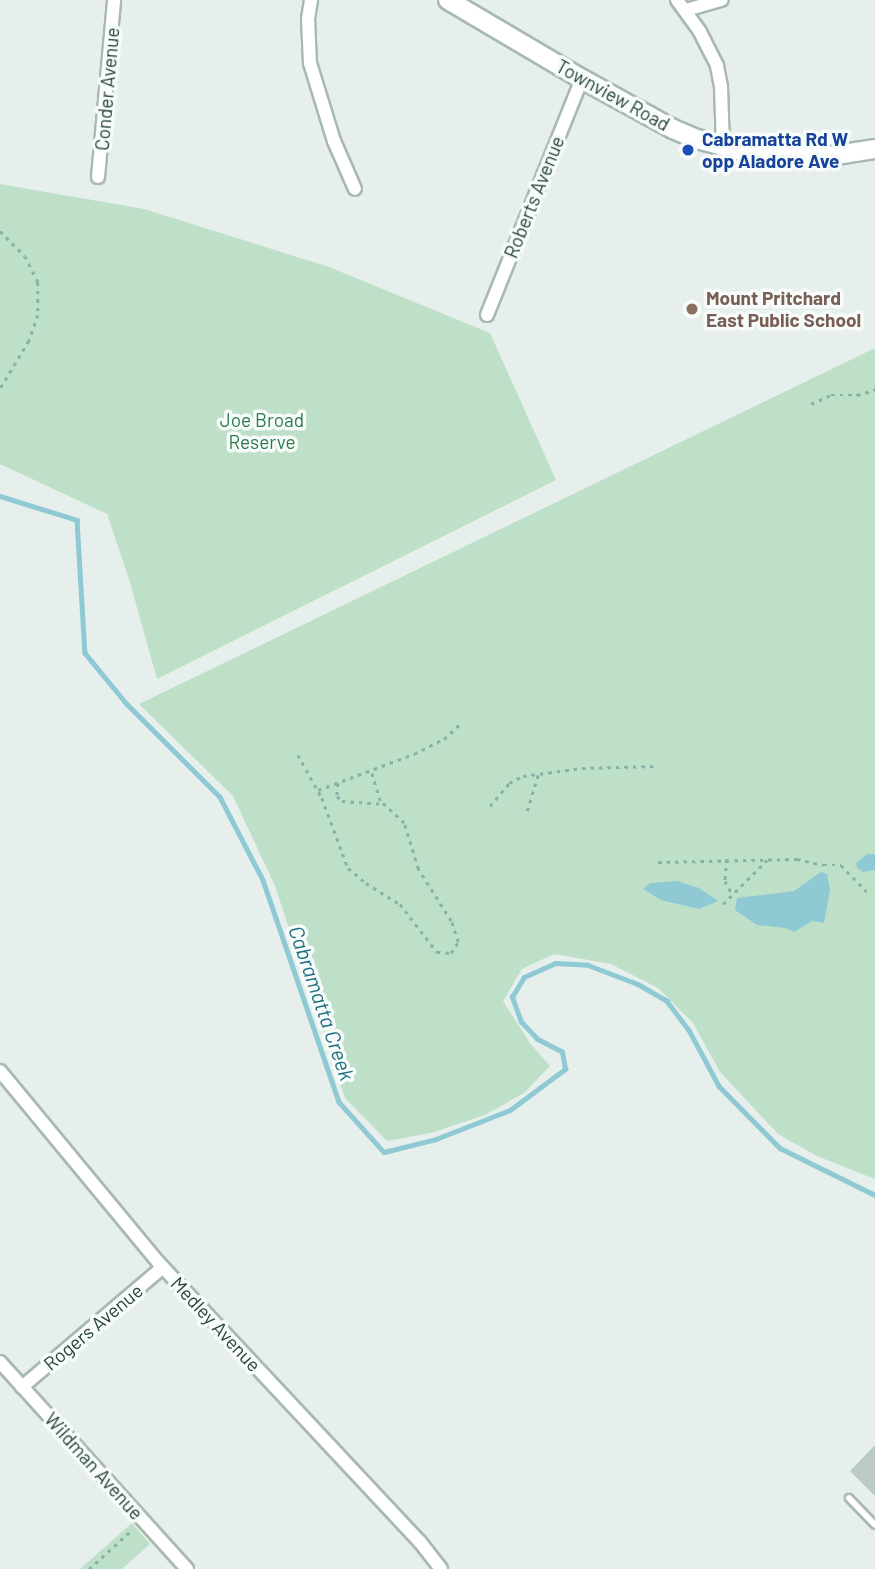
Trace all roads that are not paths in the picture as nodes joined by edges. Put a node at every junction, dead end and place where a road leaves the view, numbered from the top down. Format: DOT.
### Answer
graph roads {
  1 [pos="114,0"];
  2 [pos="311,0"];
  3 [pos="448,0"];
  4 [pos="722,0"];
  5 [pos="682,5"];
  6 [pos="582,79"];
  7 [pos="723,147"];
  8 [pos="875,149"];
  9 [pos="98,177"];
  10 [pos="355,189"];
  11 [pos="487,315"];
  12 [pos="0,1072"];
  13 [pos="163,1267"];
  14 [pos="0,1362"];
  15 [pos="22,1387"];
  16 [pos="849,1498"];
  17 [pos="875,1525"];
  18 [pos="187,1569"];
  19 [pos="441,1569"];
  1 -- 9 [label="street, Conder Avenue"];
  2 -- 10 [label="street"];
  3 -- 6 [label="street, Townview Road"];
  4 -- 5 [label="street"];
  5 -- 7 [label="street"];
  6 -- 7 [label="street, Townview Road"];
  6 -- 11 [label="street, Roberts Avenue"];
  7 -- 8 [label="street, Townview Road"];
  12 -- 13 [label="street, Medley Avenue"];
  13 -- 15 [label="street, Rogers Avenue"];
  13 -- 19 [label="street, Medley Avenue"];
  14 -- 15 [label="street, Wildman Avenue"];
  15 -- 18 [label="street, Wildman Avenue"];
  16 -- 17 [label="lane"];
}
